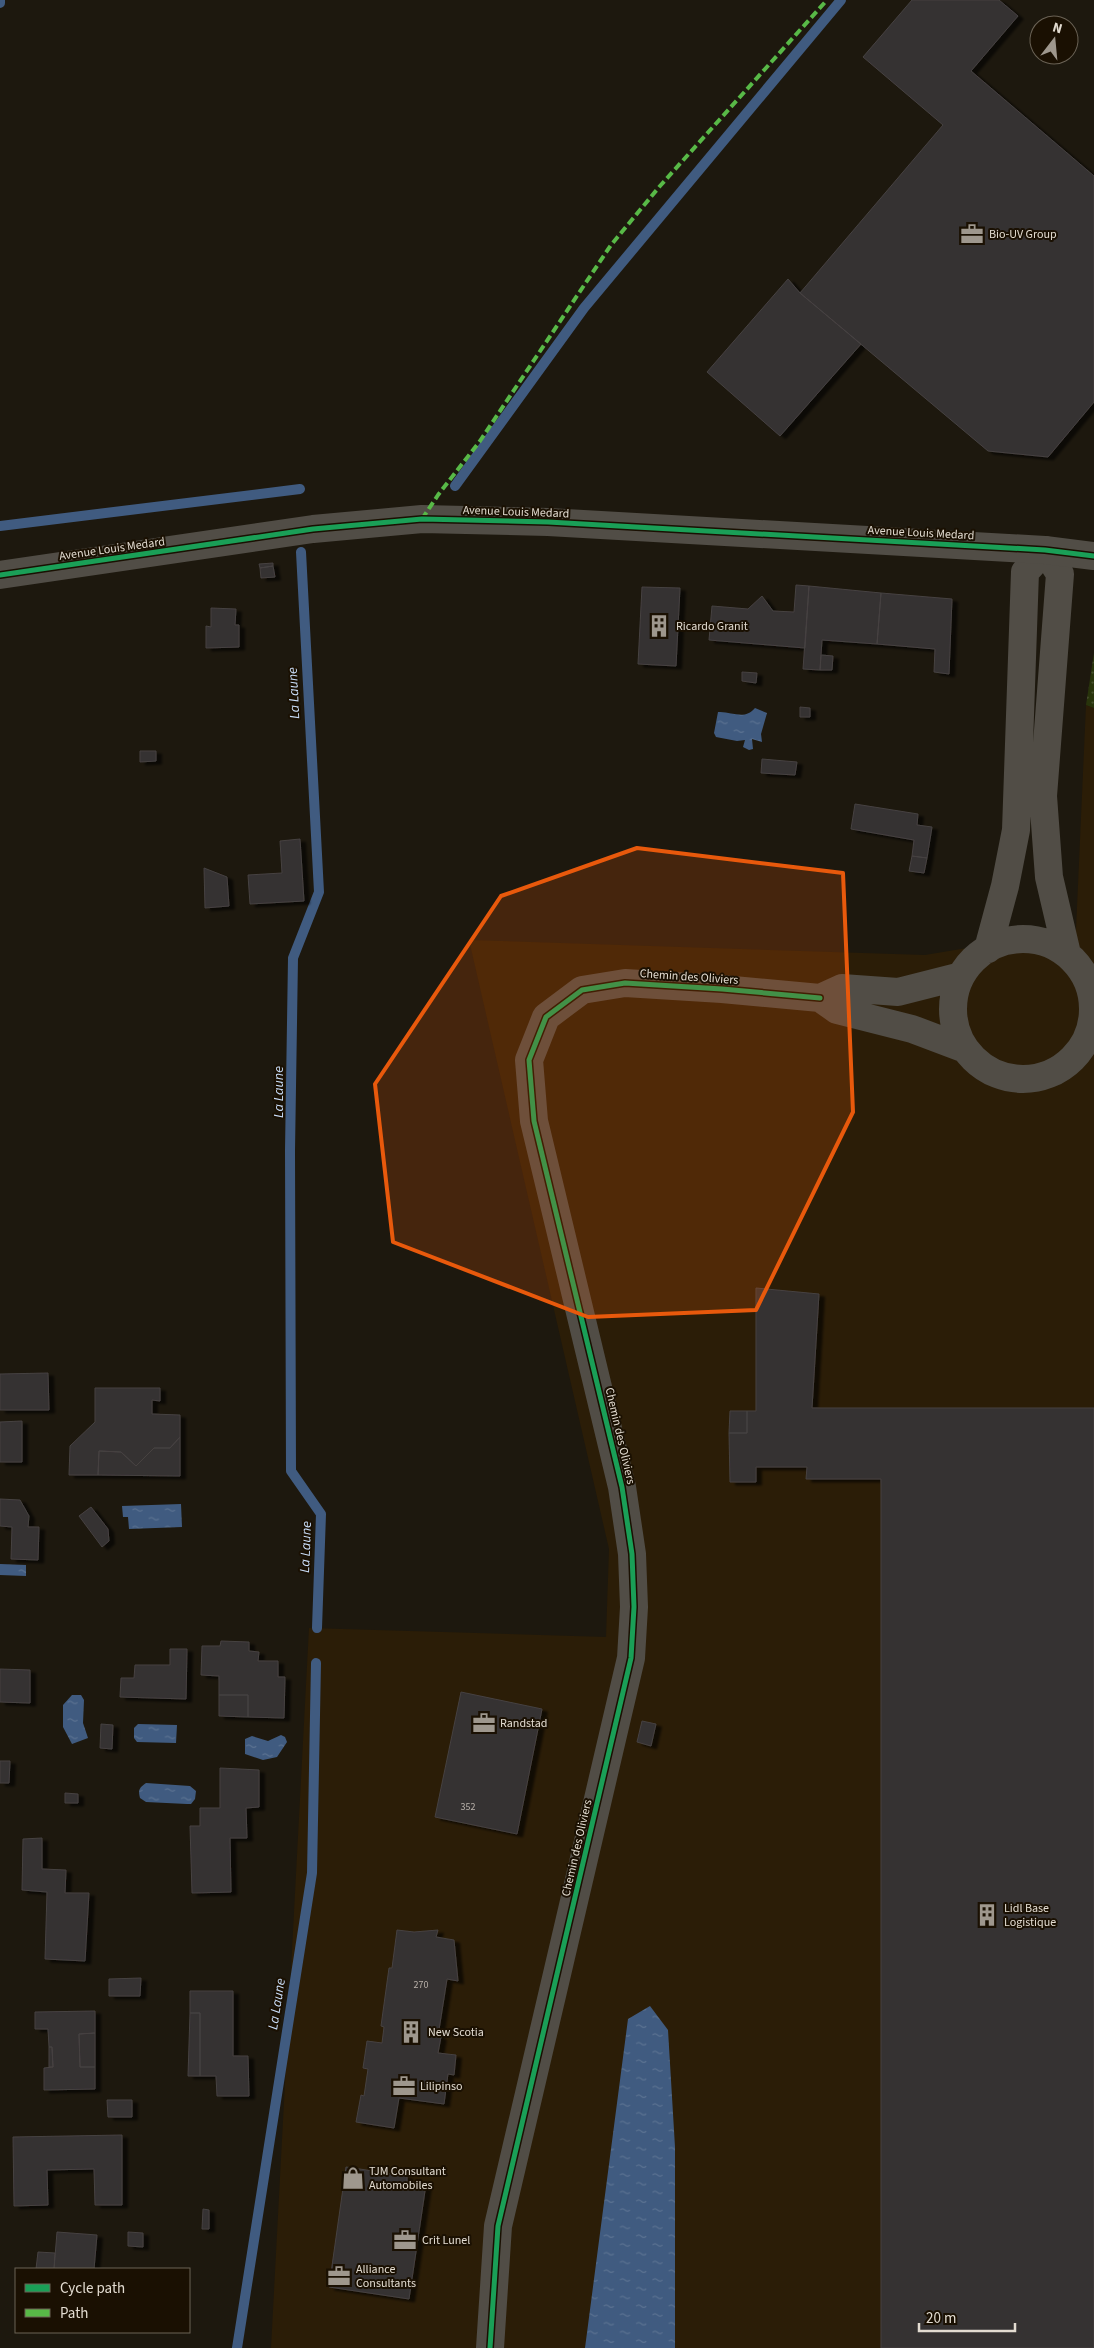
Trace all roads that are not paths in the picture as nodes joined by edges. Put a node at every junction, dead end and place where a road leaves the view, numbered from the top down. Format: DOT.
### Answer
graph roads {
  1 [pos="1045,550"];
  2 [pos="1094,556"];
  3 [pos="0,575"];
  4 [pos="988,948"];
  5 [pos="1082,967"];
  6 [pos="961,976"];
  7 [pos="820,998"];
  8 [pos="1090,1039"];
  9 [pos="966,1049"];
  10 [pos="490,2348"];
  1 -- 2 [label="street, Avenue Louis Medard"];
  1 -- 3 [label="street, Avenue Louis Medard"];
  1 -- 4 [label="street"];
  1 -- 5 [label="street"];
  4 -- 5 [label="street"];
  4 -- 6 [label="street"];
  5 -- 8 [label="street"];
  6 -- 7 [label="street, Chemin des Oliviers"];
  6 -- 9 [label="street"];
  7 -- 9 [label="street, Chemin des Oliviers"];
  7 -- 10 [label="street, Chemin des Oliviers"];
  8 -- 9 [label="street"];
}
